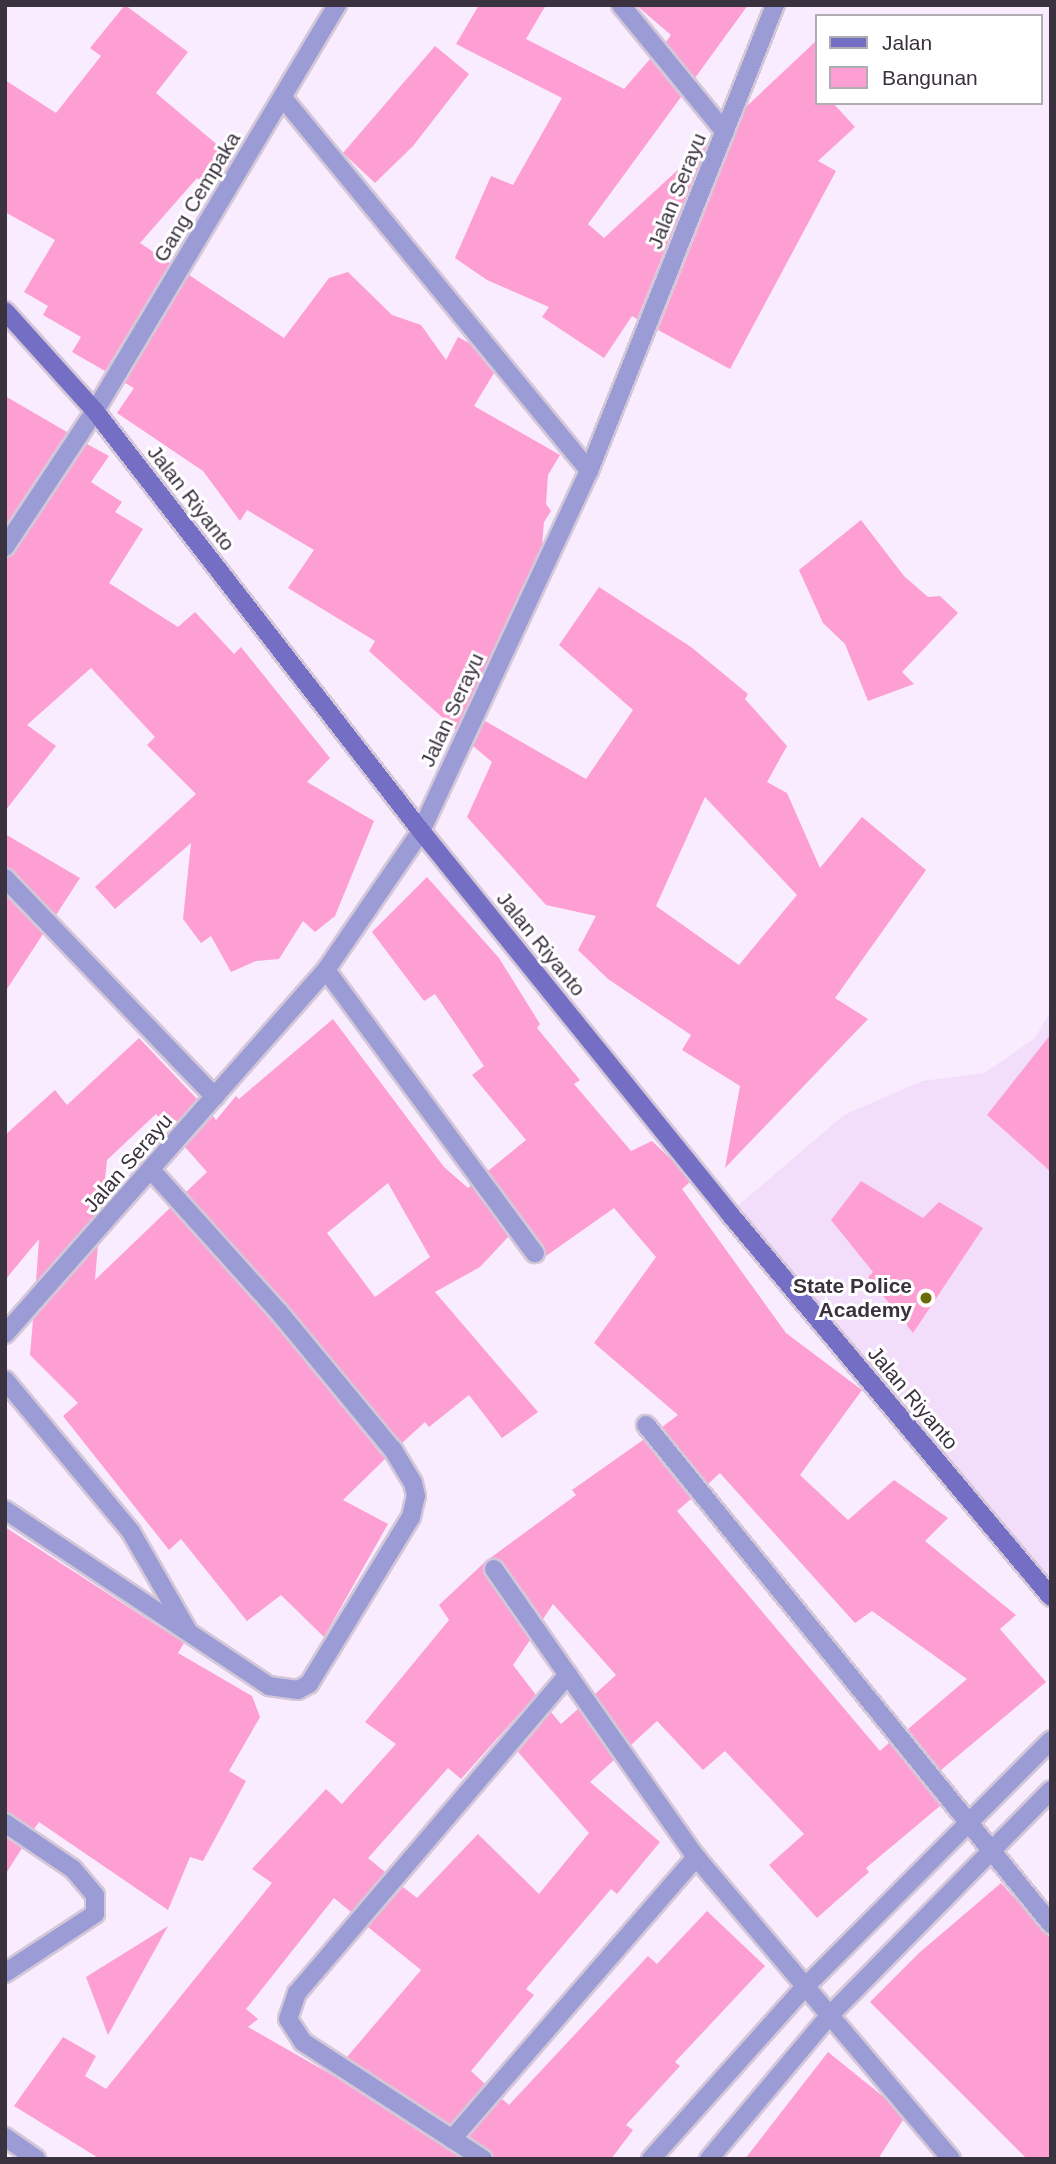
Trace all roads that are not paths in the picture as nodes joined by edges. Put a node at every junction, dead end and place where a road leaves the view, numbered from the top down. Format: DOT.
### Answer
graph roads {
  1 [pos="337,5"];
  2 [pos="621,5"];
  3 [pos="775,5"];
  4 [pos="283,98"];
  5 [pos="725,132"];
  6 [pos="5,311"];
  7 [pos="96,411"];
  8 [pos="589,471"];
  9 [pos="5,547"];
  10 [pos="421,831"];
  11 [pos="5,878"];
  12 [pos="326,970"];
  13 [pos="215,1097"];
  14 [pos="152,1171"];
  15 [pos="535,1253"];
  16 [pos="5,1334"];
  17 [pos="5,1380"];
  18 [pos="646,1425"];
  19 [pos="5,1510"];
  20 [pos="494,1569"];
  21 [pos="1051,1597"];
  22 [pos="189,1633"];
  23 [pos="568,1675"];
  24 [pos="1051,1740"];
  25 [pos="1051,1790"];
  26 [pos="970,1822"];
  27 [pos="5,1823"];
  28 [pos="991,1850"];
  29 [pos="696,1857"];
  30 [pos="1051,1924"];
  31 [pos="5,1973"];
  32 [pos="804,1988"];
  33 [pos="830,2015"];
  34 [pos="5,2137"];
  35 [pos="452,2139"];
  36 [pos="36,2159"];
  37 [pos="483,2159"];
  38 [pos="651,2159"];
  39 [pos="709,2159"];
  40 [pos="951,2159"];
  1 -- 4 [label="street, Gang Cempaka"];
  2 -- 5 [label="street"];
  3 -- 5 [label="street, Jalan Serayu"];
  4 -- 7 [label="street, Gang Cempaka"];
  4 -- 8 [label="street"];
  5 -- 8 [label="street, Jalan Serayu"];
  6 -- 7 [label="street, Jalan Riyanto"];
  7 -- 9 [label="street, Gang Cempaka"];
  7 -- 10 [label="street, Jalan Riyanto"];
  8 -- 10 [label="street, Jalan Serayu"];
  10 -- 12 [label="street, Jalan Serayu"];
  10 -- 21 [label="street, Jalan Riyanto"];
  11 -- 13 [label="street"];
  12 -- 13 [label="street, Jalan Serayu"];
  12 -- 15 [label="street"];
  13 -- 14 [label="street, Jalan Serayu"];
  14 -- 16 [label="street, Jalan Serayu"];
  14 -- 22 [label="street"];
  17 -- 22 [label="street"];
  18 -- 26 [label="street"];
  19 -- 22 [label="street"];
  20 -- 23 [label="street"];
  23 -- 29 [label="street"];
  23 -- 35 [label="street"];
  24 -- 26 [label="street"];
  25 -- 28 [label="street"];
  26 -- 28 [label="street"];
  26 -- 32 [label="street"];
  27 -- 31 [label="street"];
  28 -- 30 [label="street"];
  28 -- 33 [label="street"];
  29 -- 32 [label="street"];
  29 -- 35 [label="street"];
  32 -- 33 [label="street"];
  32 -- 38 [label="street"];
  33 -- 39 [label="street"];
  33 -- 40 [label="street"];
  34 -- 36 [label="street"];
  35 -- 37 [label="street"];
}
